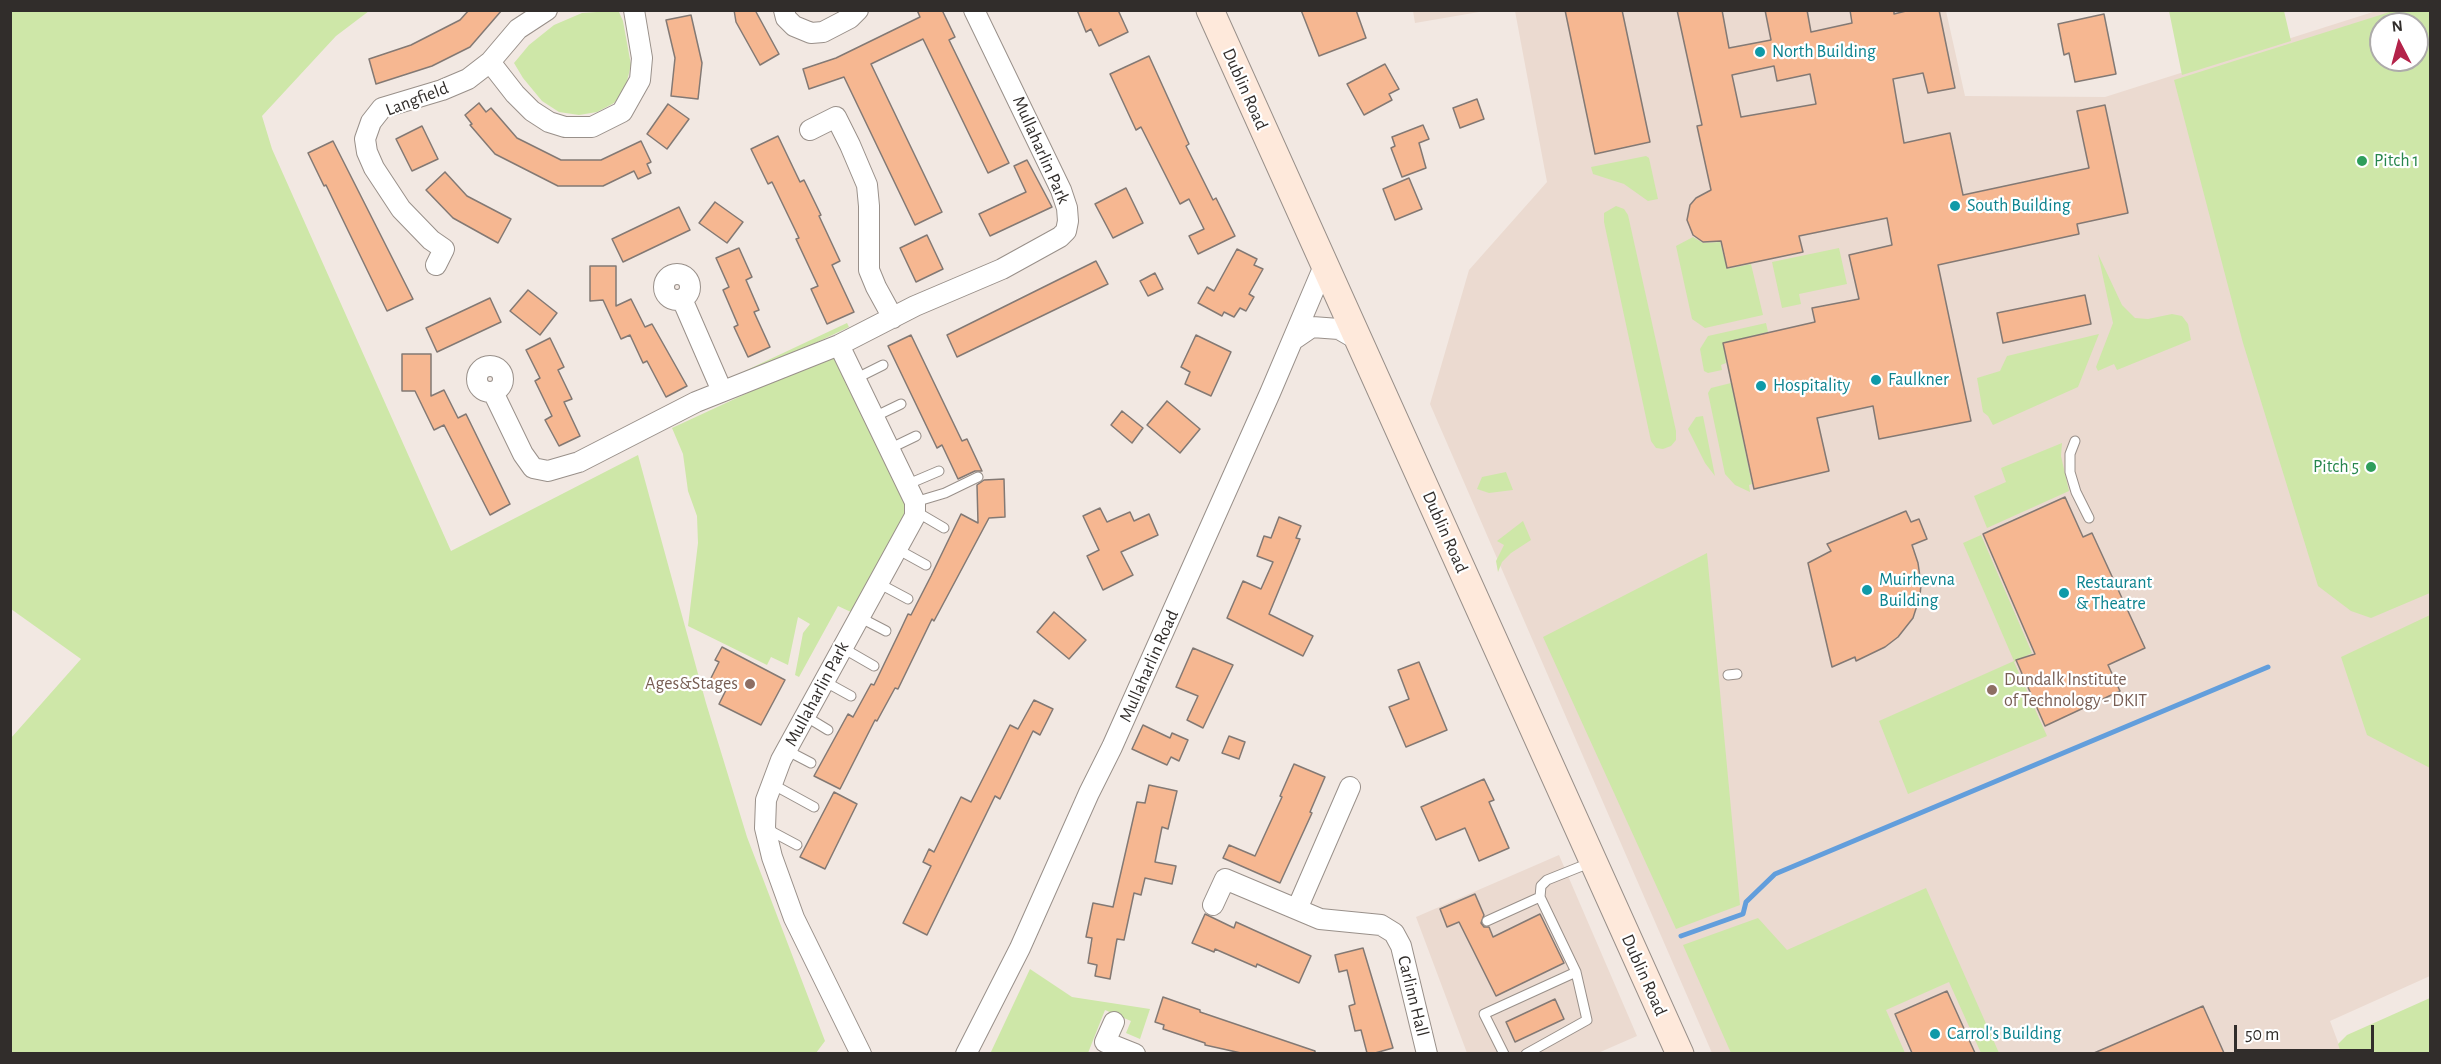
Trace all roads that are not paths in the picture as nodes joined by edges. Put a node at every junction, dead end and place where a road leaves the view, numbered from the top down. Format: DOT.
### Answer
graph roads {
  1 [pos="547,10"];
  2 [pos="634,10"];
  3 [pos="784,10"];
  4 [pos="858,10"];
  5 [pos="1210,10"];
  6 [pos="978,19"];
  7 [pos="490,62"];
  8 [pos="810,130"];
  9 [pos="436,266"];
  10 [pos="1324,266"];
  11 [pos="682,299"];
  12 [pos="893,318"];
  13 [pos="1293,340"];
  14 [pos="1358,340"];
  15 [pos="839,345"];
  16 [pos="883,366"];
  17 [pos="855,379"];
  18 [pos="722,391"];
  19 [pos="493,392"];
  20 [pos="901,404"];
  21 [pos="874,417"];
  22 [pos="916,436"];
  23 [pos="2075,441"];
  24 [pos="889,449"];
  25 [pos="939,471"];
  26 [pos="978,477"];
  27 [pos="912,500"];
  28 [pos="2089,518"];
  29 [pos="944,528"];
  30 [pos="897,549"];
  31 [pos="926,565"];
  32 [pos="878,583"];
  33 [pos="908,599"];
  34 [pos="859,617"];
  35 [pos="886,631"];
  36 [pos="842,647"];
  37 [pos="874,666"];
  38 [pos="821,680"];
  39 [pos="851,696"];
  40 [pos="805,716"];
  41 [pos="828,730"];
  42 [pos="786,750"];
  43 [pos="811,763"];
  44 [pos="772,784"];
  45 [pos="1350,787"];
  46 [pos="814,807"];
  47 [pos="765,828"];
  48 [pos="797,844"];
  49 [pos="1594,861"];
  50 [pos="1540,897"];
  51 [pos="1213,905"];
  52 [pos="1297,909"];
  53 [pos="1487,921"];
  54 [pos="1576,972"];
  55 [pos="1114,1022"];
  56 [pos="861,1053"];
  57 [pos="966,1053"];
  58 [pos="1135,1053"];
  59 [pos="1427,1053"];
  60 [pos="1504,1053"];
  61 [pos="1526,1053"];
  62 [pos="1680,1053"];
  1 -- 7 [label="street, Langfield"];
  2 -- 7 [label="street"];
  3 -- 4 [label="street"];
  5 -- 10 [label="main road, Dublin Road"];
  6 -- 12 [label="street, Mullaharlin Park"];
  7 -- 9 [label="street, Langfield"];
  8 -- 12 [label="street"];
  10 -- 13 [label="street, Mullaharlin Road"];
  10 -- 14 [label="main road, Dublin Road"];
  11 -- 18 [label="street"];
  12 -- 15 [label="street, Mullaharlin Park"];
  13 -- 14 [label="street"];
  13 -- 57 [label="street, Mullaharlin Road"];
  14 -- 49 [label="main road, Dublin Road"];
  15 -- 17 [label="street"];
  15 -- 18 [label="street, Mullaharlin Park"];
  16 -- 17 [label="lane"];
  17 -- 21 [label="street"];
  18 -- 19 [label="street, Mullaharlin Park"];
  20 -- 21 [label="lane"];
  21 -- 24 [label="street"];
  22 -- 24 [label="lane"];
  23 -- 28 [label="lane"];
  24 -- 27 [label="street"];
  25 -- 27 [label="lane"];
  26 -- 27 [label="lane"];
  27 -- 29 [label="lane"];
  27 -- 30 [label="street, Mullaharlin Park"];
  30 -- 31 [label="lane"];
  30 -- 32 [label="street, Mullaharlin Park"];
  32 -- 33 [label="lane"];
  32 -- 34 [label="street, Mullaharlin Park"];
  34 -- 35 [label="lane"];
  34 -- 36 [label="street, Mullaharlin Park"];
  36 -- 37 [label="lane"];
  36 -- 38 [label="street, Mullaharlin Park"];
  38 -- 39 [label="lane"];
  38 -- 40 [label="street, Mullaharlin Park"];
  40 -- 41 [label="lane"];
  40 -- 42 [label="street, Mullaharlin Park"];
  42 -- 43 [label="lane"];
  42 -- 44 [label="street, Mullaharlin Park"];
  44 -- 46 [label="lane"];
  44 -- 47 [label="street, Mullaharlin Park"];
  45 -- 52 [label="street"];
  47 -- 48 [label="lane"];
  47 -- 56 [label="street, Mullaharlin Park"];
  49 -- 50 [label="lane"];
  49 -- 62 [label="main road, Dublin Road"];
  50 -- 53 [label="lane"];
  50 -- 54 [label="lane"];
  51 -- 52 [label="street, Carlinn Hall"];
  52 -- 59 [label="street, Carlinn Hall"];
  54 -- 60 [label="lane"];
  54 -- 61 [label="lane"];
  55 -- 58 [label="street"];
}
